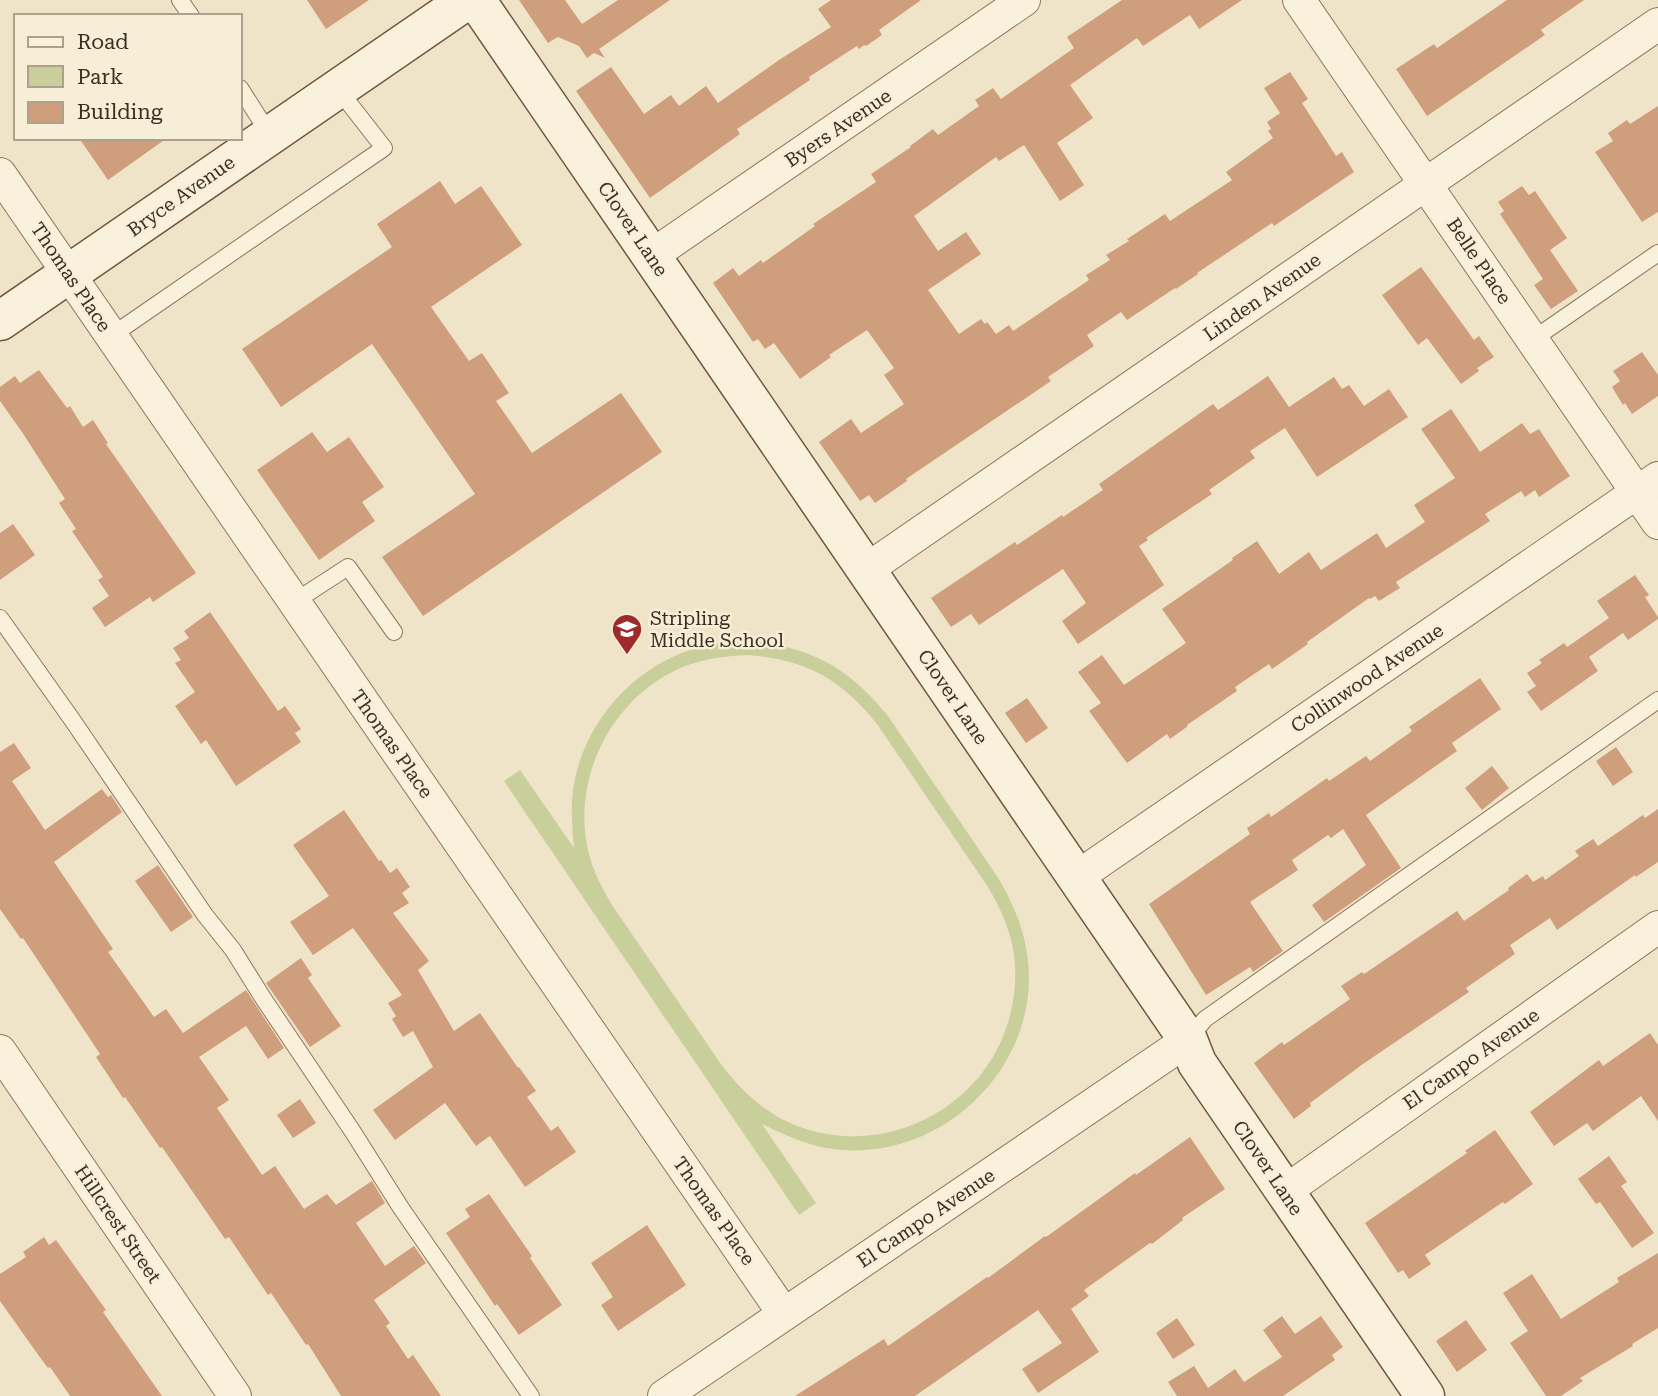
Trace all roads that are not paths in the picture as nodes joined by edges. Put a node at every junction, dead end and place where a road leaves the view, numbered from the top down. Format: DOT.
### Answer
graph roads {
  1 [pos="467,0"];
  2 [pos="476,0"];
  3 [pos="1024,0"];
  4 [pos="1299,0"];
  5 [pos="1658,24"];
  6 [pos="338,88"];
  7 [pos="242,91"];
  8 [pos="270,135"];
  9 [pos="0,174"];
  10 [pos="1426,184"];
  11 [pos="1658,253"];
  12 [pos="651,256"];
  13 [pos="69,274"];
  14 [pos="0,321"];
  15 [pos="111,336"];
  16 [pos="1532,340"];
  17 [pos="1648,485"];
  18 [pos="1658,523"];
  19 [pos="866,570"];
  20 [pos="294,602"];
  21 [pos="0,618"];
  22 [pos="394,632"];
  23 [pos="1658,700"];
  24 [pos="1077,877"];
  25 [pos="1658,927"];
  26 [pos="1188,1040"];
  27 [pos="0,1051"];
  28 [pos="1284,1192"];
  29 [pos="784,1314"];
  30 [pos="1418,1393"];
  31 [pos="235,1396"];
  32 [pos="531,1396"];
  33 [pos="664,1396"];
  1 -- 6 [label="street, Bryce Avenue"];
  2 -- 12 [label="street, Clover Lane"];
  3 -- 12 [label="street, Byers Avenue"];
  4 -- 10 [label="street, Belle Place"];
  5 -- 10 [label="street, Linden Avenue"];
  6 -- 8 [label="street, Bryce Avenue"];
  6 -- 15 [label="lane"];
  7 -- 8 [label="lane"];
  8 -- 13 [label="street, Bryce Avenue"];
  9 -- 13 [label="street, Thomas Place"];
  10 -- 16 [label="street, Belle Place"];
  10 -- 19 [label="street, Linden Avenue"];
  11 -- 16 [label="lane"];
  12 -- 19 [label="street, Clover Lane"];
  13 -- 14 [label="street, Bryce Avenue"];
  13 -- 15 [label="street, Thomas Place"];
  15 -- 20 [label="street, Thomas Place"];
  16 -- 17 [label="street, Belle Place"];
  17 -- 18 [label="street, Belle Place"];
  17 -- 24 [label="street, Collinwood Avenue"];
  19 -- 24 [label="street, Clover Lane"];
  20 -- 22 [label="lane"];
  20 -- 29 [label="street, Thomas Place"];
  21 -- 32 [label="lane"];
  23 -- 26 [label="lane"];
  24 -- 26 [label="street, Clover Lane"];
  25 -- 28 [label="street, El Campo Avenue"];
  26 -- 28 [label="street, Clover Lane"];
  26 -- 29 [label="street, El Campo Avenue"];
  27 -- 31 [label="street, Hillcrest Street"];
  28 -- 30 [label="street, Clover Lane"];
  29 -- 33 [label="street, El Campo Avenue"];
}
